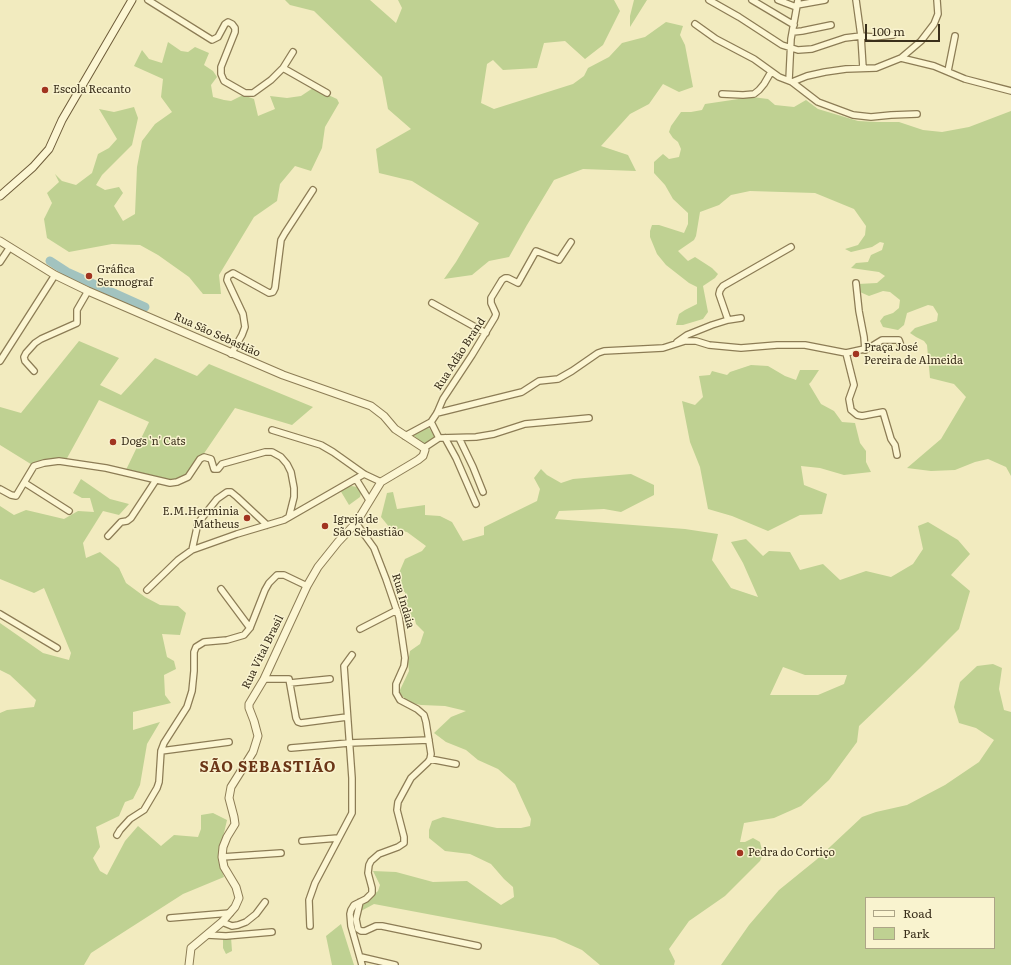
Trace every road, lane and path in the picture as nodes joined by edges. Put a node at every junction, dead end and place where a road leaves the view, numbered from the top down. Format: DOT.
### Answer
graph roads {
  1 [pos="132,0"];
  2 [pos="148,0"];
  3 [pos="709,0"];
  4 [pos="752,0"];
  5 [pos="778,0"];
  6 [pos="825,0"];
  7 [pos="856,0"];
  8 [pos="937,0"];
  9 [pos="797,4"];
  10 [pos="695,24"];
  11 [pos="794,25"];
  12 [pos="831,25"];
  13 [pos="793,32"];
  14 [pos="893,35"];
  15 [pos="861,36"];
  16 [pos="955,36"];
  17 [pos="792,48"];
  18 [pos="293,52"];
  19 [pos="901,58"];
  20 [pos="283,68"];
  21 [pos="863,68"];
  22 [pos="948,71"];
  23 [pos="771,72"];
  24 [pos="791,81"];
  25 [pos="1011,91"];
  26 [pos="327,93"];
  27 [pos="722,94"];
  28 [pos="917,114"];
  29 [pos="313,190"];
  30 [pos="0,196"];
  31 [pos="0,241"];
  32 [pos="571,242"];
  33 [pos="10,247"];
  34 [pos="791,247"];
  35 [pos="0,262"];
  36 [pos="55,275"];
  37 [pos="856,283"];
  38 [pos="88,291"];
  39 [pos="432,303"];
  40 [pos="742,318"];
  41 [pos="728,320"];
  42 [pos="486,333"];
  43 [pos="672,345"];
  44 [pos="901,346"];
  45 [pos="865,350"];
  46 [pos="846,353"];
  47 [pos="231,354"];
  48 [pos="0,361"];
  49 [pos="34,371"];
  50 [pos="437,413"];
  51 [pos="589,418"];
  52 [pos="431,422"];
  53 [pos="272,430"];
  54 [pos="405,436"];
  55 [pos="442,438"];
  56 [pos="458,438"];
  57 [pos="424,448"];
  58 [pos="897,455"];
  59 [pos="364,474"];
  60 [pos="356,479"];
  61 [pos="156,480"];
  62 [pos="381,482"];
  63 [pos="25,483"];
  64 [pos="0,489"];
  65 [pos="483,492"];
  66 [pos="369,500"];
  67 [pos="476,504"];
  68 [pos="69,511"];
  69 [pos="289,517"];
  70 [pos="356,523"];
  71 [pos="267,525"];
  72 [pos="108,536"];
  73 [pos="192,550"];
  74 [pos="307,586"];
  75 [pos="221,589"];
  76 [pos="147,590"];
  77 [pos="397,610"];
  78 [pos="0,614"];
  79 [pos="250,628"];
  80 [pos="360,629"];
  81 [pos="57,648"];
  82 [pos="352,655"];
  83 [pos="264,679"];
  84 [pos="330,679"];
  85 [pos="289,681"];
  86 [pos="347,718"];
  87 [pos="429,740"];
  88 [pos="229,742"];
  89 [pos="349,743"];
  90 [pos="291,748"];
  91 [pos="161,751"];
  92 [pos="430,759"];
  93 [pos="456,764"];
  94 [pos="117,835"];
  95 [pos="338,838"];
  96 [pos="302,841"];
  97 [pos="281,853"];
  98 [pos="222,857"];
  99 [pos="266,902"];
  100 [pos="360,902"];
  101 [pos="230,913"];
  102 [pos="170,918"];
  103 [pos="222,922"];
  104 [pos="310,926"];
  105 [pos="272,932"];
  106 [pos="207,935"];
  107 [pos="478,946"];
  108 [pos="361,957"];
  109 [pos="189,965"];
  110 [pos="362,965"];
  111 [pos="395,965"];
  1 -- 30 [label="street"];
  2 -- 20 [label="street"];
  3 -- 17 [label="street"];
  4 -- 11 [label="street"];
  5 -- 9 [label="street"];
  6 -- 9 [label="street"];
  7 -- 15 [label="street"];
  8 -- 19 [label="street"];
  9 -- 11 [label="street"];
  10 -- 23 [label="street"];
  11 -- 13 [label="street"];
  12 -- 13 [label="street"];
  13 -- 17 [label="street"];
  14 -- 15 [label="street"];
  15 -- 17 [label="street"];
  15 -- 21 [label="street"];
  16 -- 22 [label="street"];
  17 -- 24 [label="street"];
  18 -- 20 [label="street"];
  19 -- 21 [label="street"];
  19 -- 22 [label="street"];
  20 -- 26 [label="street"];
  21 -- 24 [label="street"];
  22 -- 25 [label="street"];
  23 -- 24 [label="street"];
  23 -- 27 [label="street"];
  24 -- 28 [label="street"];
  29 -- 47 [label="street"];
  31 -- 33 [label="street, Rua São Sebastião"];
  32 -- 42 [label="street, Rua Adão Brand"];
  33 -- 35 [label="street"];
  33 -- 36 [label="street, Rua São Sebastião"];
  34 -- 41 [label="street"];
  36 -- 38 [label="street, Rua São Sebastião"];
  36 -- 48 [label="street"];
  37 -- 45 [label="street"];
  38 -- 47 [label="street, Rua São Sebastião"];
  38 -- 49 [label="street"];
  39 -- 42 [label="street"];
  40 -- 41 [label="street"];
  41 -- 43 [label="street"];
  42 -- 50 [label="street, Rua Adão Brand"];
  43 -- 46 [label="street"];
  43 -- 50 [label="street"];
  44 -- 45 [label="street"];
  45 -- 46 [label="street"];
  46 -- 58 [label="street"];
  47 -- 54 [label="street, Rua São Sebastião"];
  50 -- 52 [label="street, Rua Adão Brand"];
  51 -- 56 [label="street"];
  52 -- 54 [label="street"];
  52 -- 55 [label="street"];
  53 -- 59 [label="street"];
  54 -- 57 [label="street, Rua São Sebastião"];
  55 -- 56 [label="street"];
  55 -- 57 [label="street"];
  55 -- 67 [label="street"];
  56 -- 65 [label="street"];
  57 -- 62 [label="street"];
  59 -- 60 [label="street"];
  59 -- 62 [label="street"];
  60 -- 66 [label="street"];
  60 -- 69 [label="street"];
  61 -- 63 [label="street"];
  61 -- 69 [label="street"];
  61 -- 72 [label="street"];
  62 -- 66 [label="street, Rua Vital Brasil"];
  63 -- 64 [label="street"];
  63 -- 68 [label="street"];
  66 -- 70 [label="street, Rua Vital Brasil"];
  69 -- 71 [label="street"];
  70 -- 74 [label="street, Rua Vital Brasil"];
  70 -- 77 [label="street, Rua Indaia"];
  71 -- 73 [label="street"];
  71 -- 73 [label="street"];
  73 -- 76 [label="street"];
  74 -- 79 [label="street"];
  74 -- 83 [label="street, Rua Vital Brasil"];
  75 -- 79 [label="street"];
  77 -- 80 [label="street"];
  77 -- 87 [label="street, Rua Indaia"];
  78 -- 81 [label="street"];
  79 -- 91 [label="street"];
  82 -- 86 [label="street"];
  83 -- 85 [label="street"];
  83 -- 98 [label="street, Rua Vital Brasil"];
  84 -- 85 [label="street"];
  85 -- 86 [label="street"];
  86 -- 89 [label="street"];
  87 -- 89 [label="street"];
  87 -- 92 [label="street, Rua Indaia"];
  88 -- 91 [label="street"];
  89 -- 90 [label="street"];
  89 -- 95 [label="street"];
  91 -- 94 [label="street"];
  92 -- 93 [label="street"];
  92 -- 100 [label="street"];
  95 -- 96 [label="street"];
  95 -- 104 [label="street"];
  97 -- 98 [label="street"];
  98 -- 101 [label="street"];
  99 -- 103 [label="street"];
  100 -- 107 [label="street"];
  100 -- 108 [label="street"];
  101 -- 102 [label="street"];
  101 -- 103 [label="street"];
  103 -- 106 [label="street"];
  105 -- 106 [label="street"];
  106 -- 109 [label="street"];
  108 -- 110 [label="street"];
  108 -- 111 [label="street"];
}
